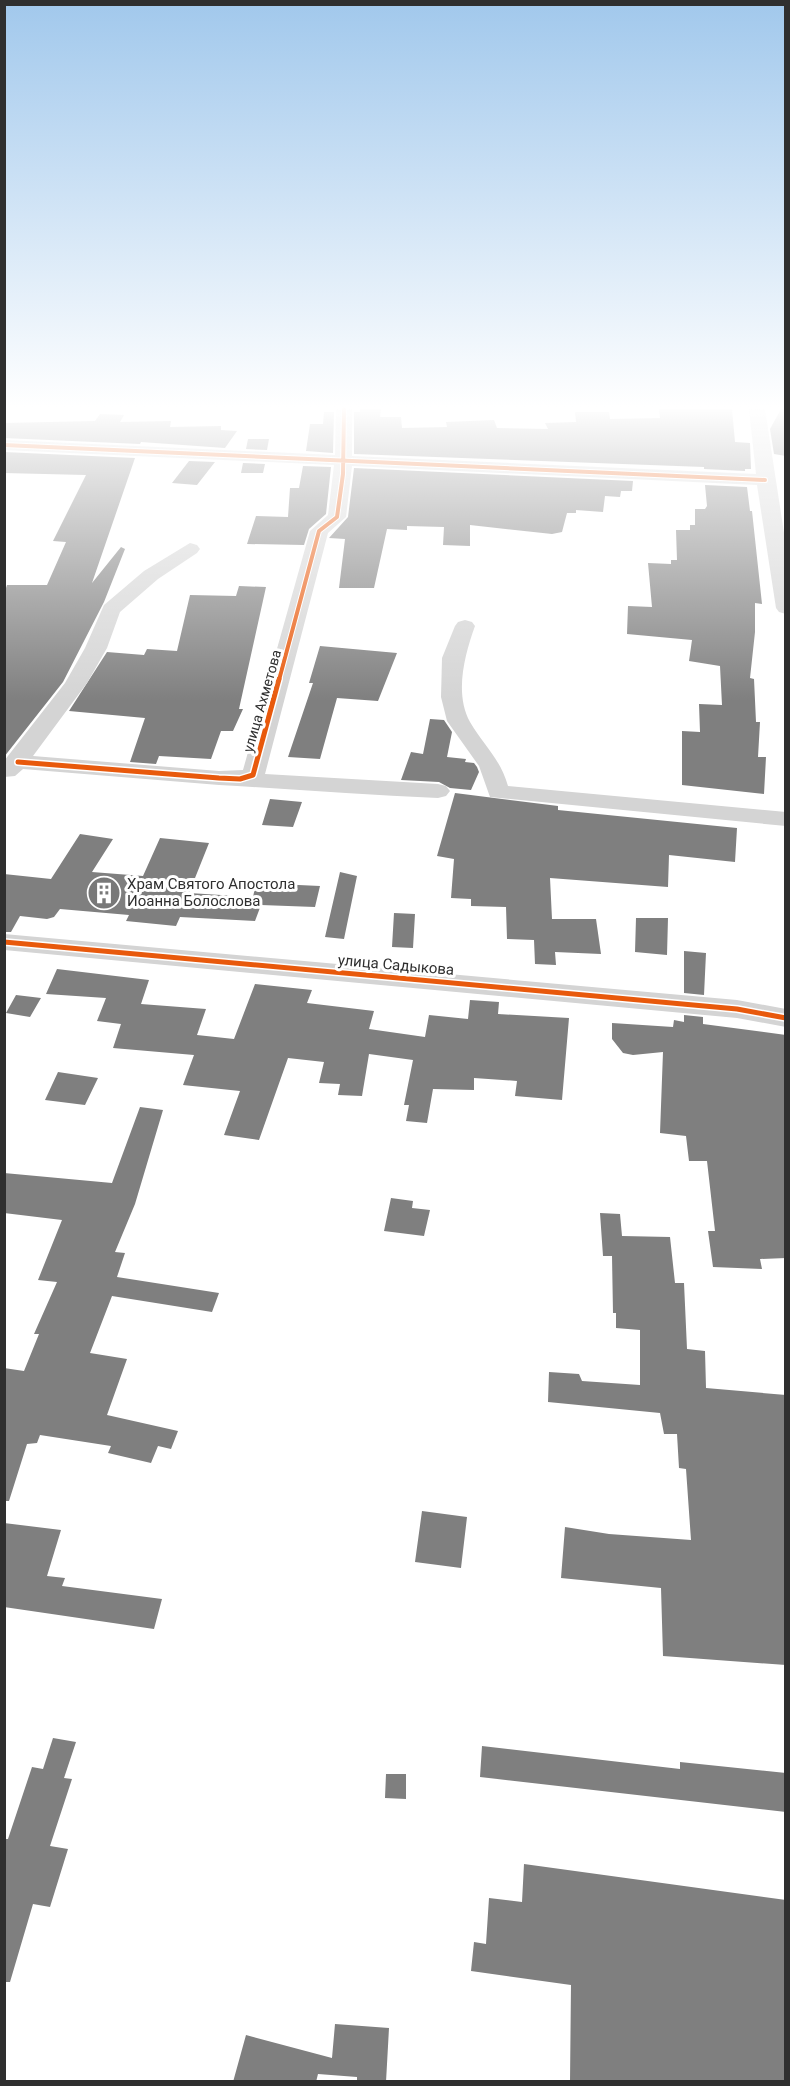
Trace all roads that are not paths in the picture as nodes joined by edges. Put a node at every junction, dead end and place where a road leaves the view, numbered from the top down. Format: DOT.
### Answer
graph roads {
  1 [pos="338,506"];
  2 [pos="770,506"];
  3 [pos="190,549"];
  4 [pos="786,608"];
  5 [pos="465,626"];
  6 [pos="244,777"];
  7 [pos="438,791"];
  8 [pos="786,819"];
  9 [pos="4,942"];
  10 [pos="786,1018"];
  1 -- 6 [label="street, улица Ахметова"];
  2 -- 4 [label="street"];
  3 -- 6 [label="street"];
  5 -- 8 [label="street"];
  6 -- 7 [label="street"];
  9 -- 10 [label="street, улица Садыкова"];
}
